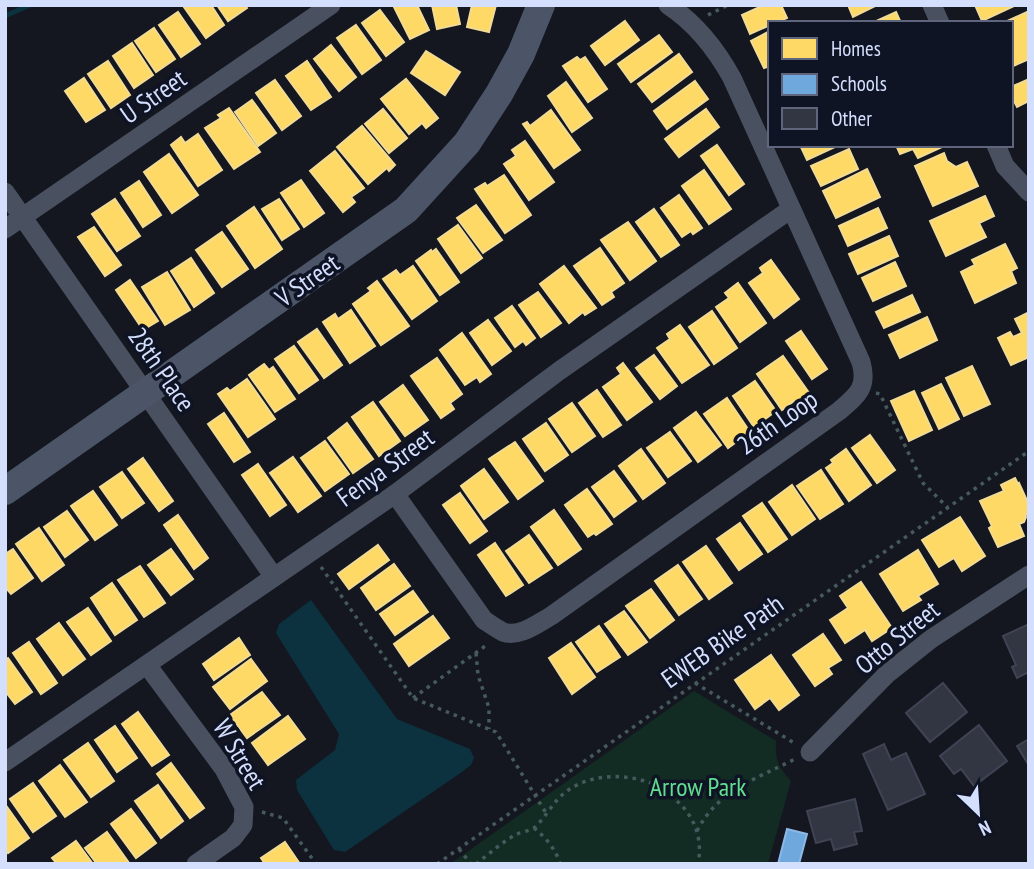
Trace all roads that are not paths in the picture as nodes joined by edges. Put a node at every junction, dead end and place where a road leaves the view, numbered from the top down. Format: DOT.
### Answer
graph roads {
  1 [pos="331,5"];
  2 [pos="541,5"];
  3 [pos="668,5"];
  4 [pos="932,5"];
  5 [pos="939,21"];
  6 [pos="997,147"];
  7 [pos="5,192"];
  8 [pos="1029,192"];
  9 [pos="791,209"];
  10 [pos="23,217"];
  11 [pos="5,229"];
  12 [pos="147,393"];
  13 [pos="5,491"];
  14 [pos="395,494"];
  15 [pos="1029,575"];
  16 [pos="274,577"];
  17 [pos="147,665"];
  18 [pos="810,752"];
  19 [pos="5,762"];
  20 [pos="197,864"];
  1 -- 10 [label="street, U Street"];
  2 -- 12 [label="street, V Street"];
  3 -- 9 [label="street"];
  4 -- 5 [label="street"];
  6 -- 8 [label="street"];
  7 -- 10 [label="street, 28th Place"];
  9 -- 14 [label="street, Fenya Street"];
  9 -- 14 [label="street, 26th Loop"];
  10 -- 11 [label="street, U Street"];
  10 -- 12 [label="street, 28th Place"];
  12 -- 13 [label="street, V Street"];
  12 -- 16 [label="street, 28th Place"];
  14 -- 16 [label="street, Fenya Street"];
  15 -- 18 [label="street, Otto Street"];
  16 -- 17 [label="street, Fenya Street"];
  17 -- 19 [label="street, Fenya Street"];
  17 -- 20 [label="street, W Street"];
}
